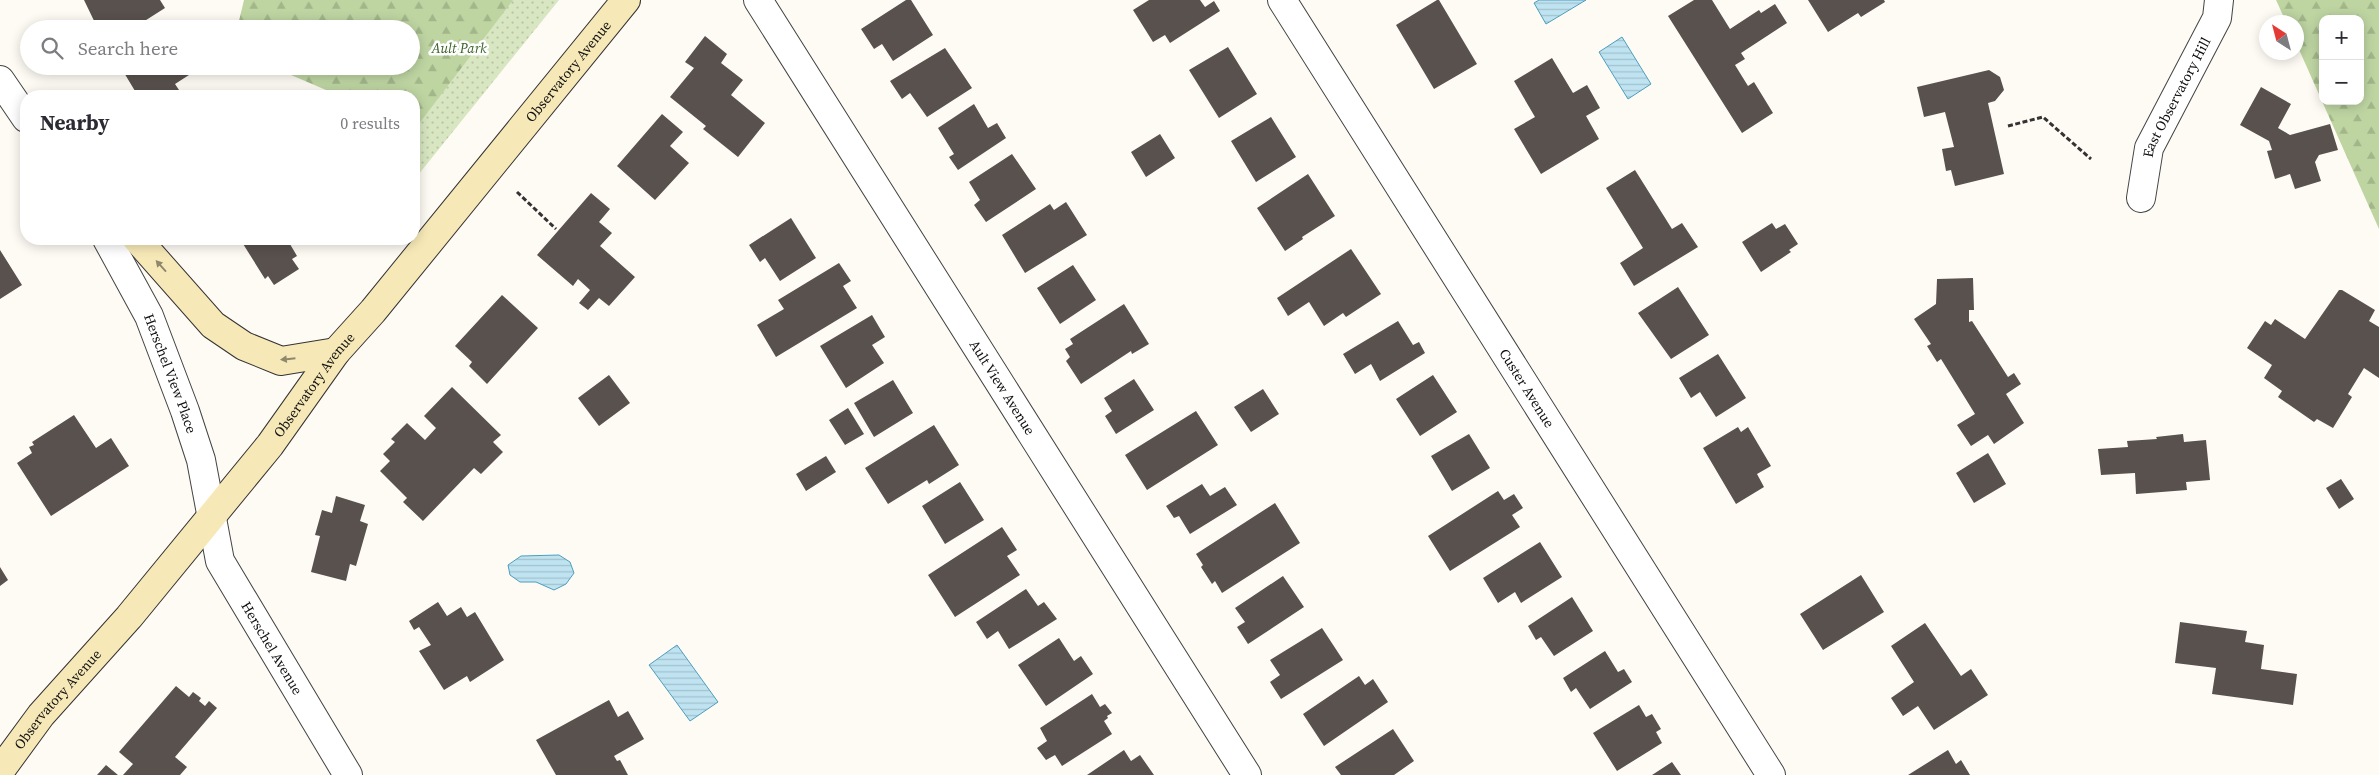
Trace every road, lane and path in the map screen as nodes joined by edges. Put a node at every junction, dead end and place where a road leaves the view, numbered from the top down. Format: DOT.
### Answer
graph roads {
  1 [pos="626,0"];
  2 [pos="758,0"];
  3 [pos="1282,0"];
  4 [pos="2219,0"];
  5 [pos="0,80"];
  6 [pos="20,109"];
  7 [pos="2008,126"];
  8 [pos="2091,159"];
  9 [pos="516,192"];
  10 [pos="2141,198"];
  11 [pos="556,229"];
  12 [pos="110,245"];
  13 [pos="142,245"];
  14 [pos="336,352"];
  15 [pos="212,515"];
  16 [pos="0,771"];
  17 [pos="348,775"];
  18 [pos="1247,775"];
  19 [pos="1771,775"];
  1 -- 14 [label="street, Observatory Avenue"];
  2 -- 18 [label="street, Ault View Avenue"];
  3 -- 19 [label="street, Custer Avenue"];
  4 -- 10 [label="street, East Observatory Hill"];
  5 -- 6 [label="street"];
  7 -- 8 [label="path"];
  9 -- 11 [label="path"];
  12 -- 15 [label="street, Herschel View Place"];
  14 -- 13 [label="street, one-way"];
  14 -- 15 [label="street, Observatory Avenue"];
  15 -- 16 [label="street, Observatory Avenue"];
  15 -- 17 [label="street, Herschel Avenue"];
}
